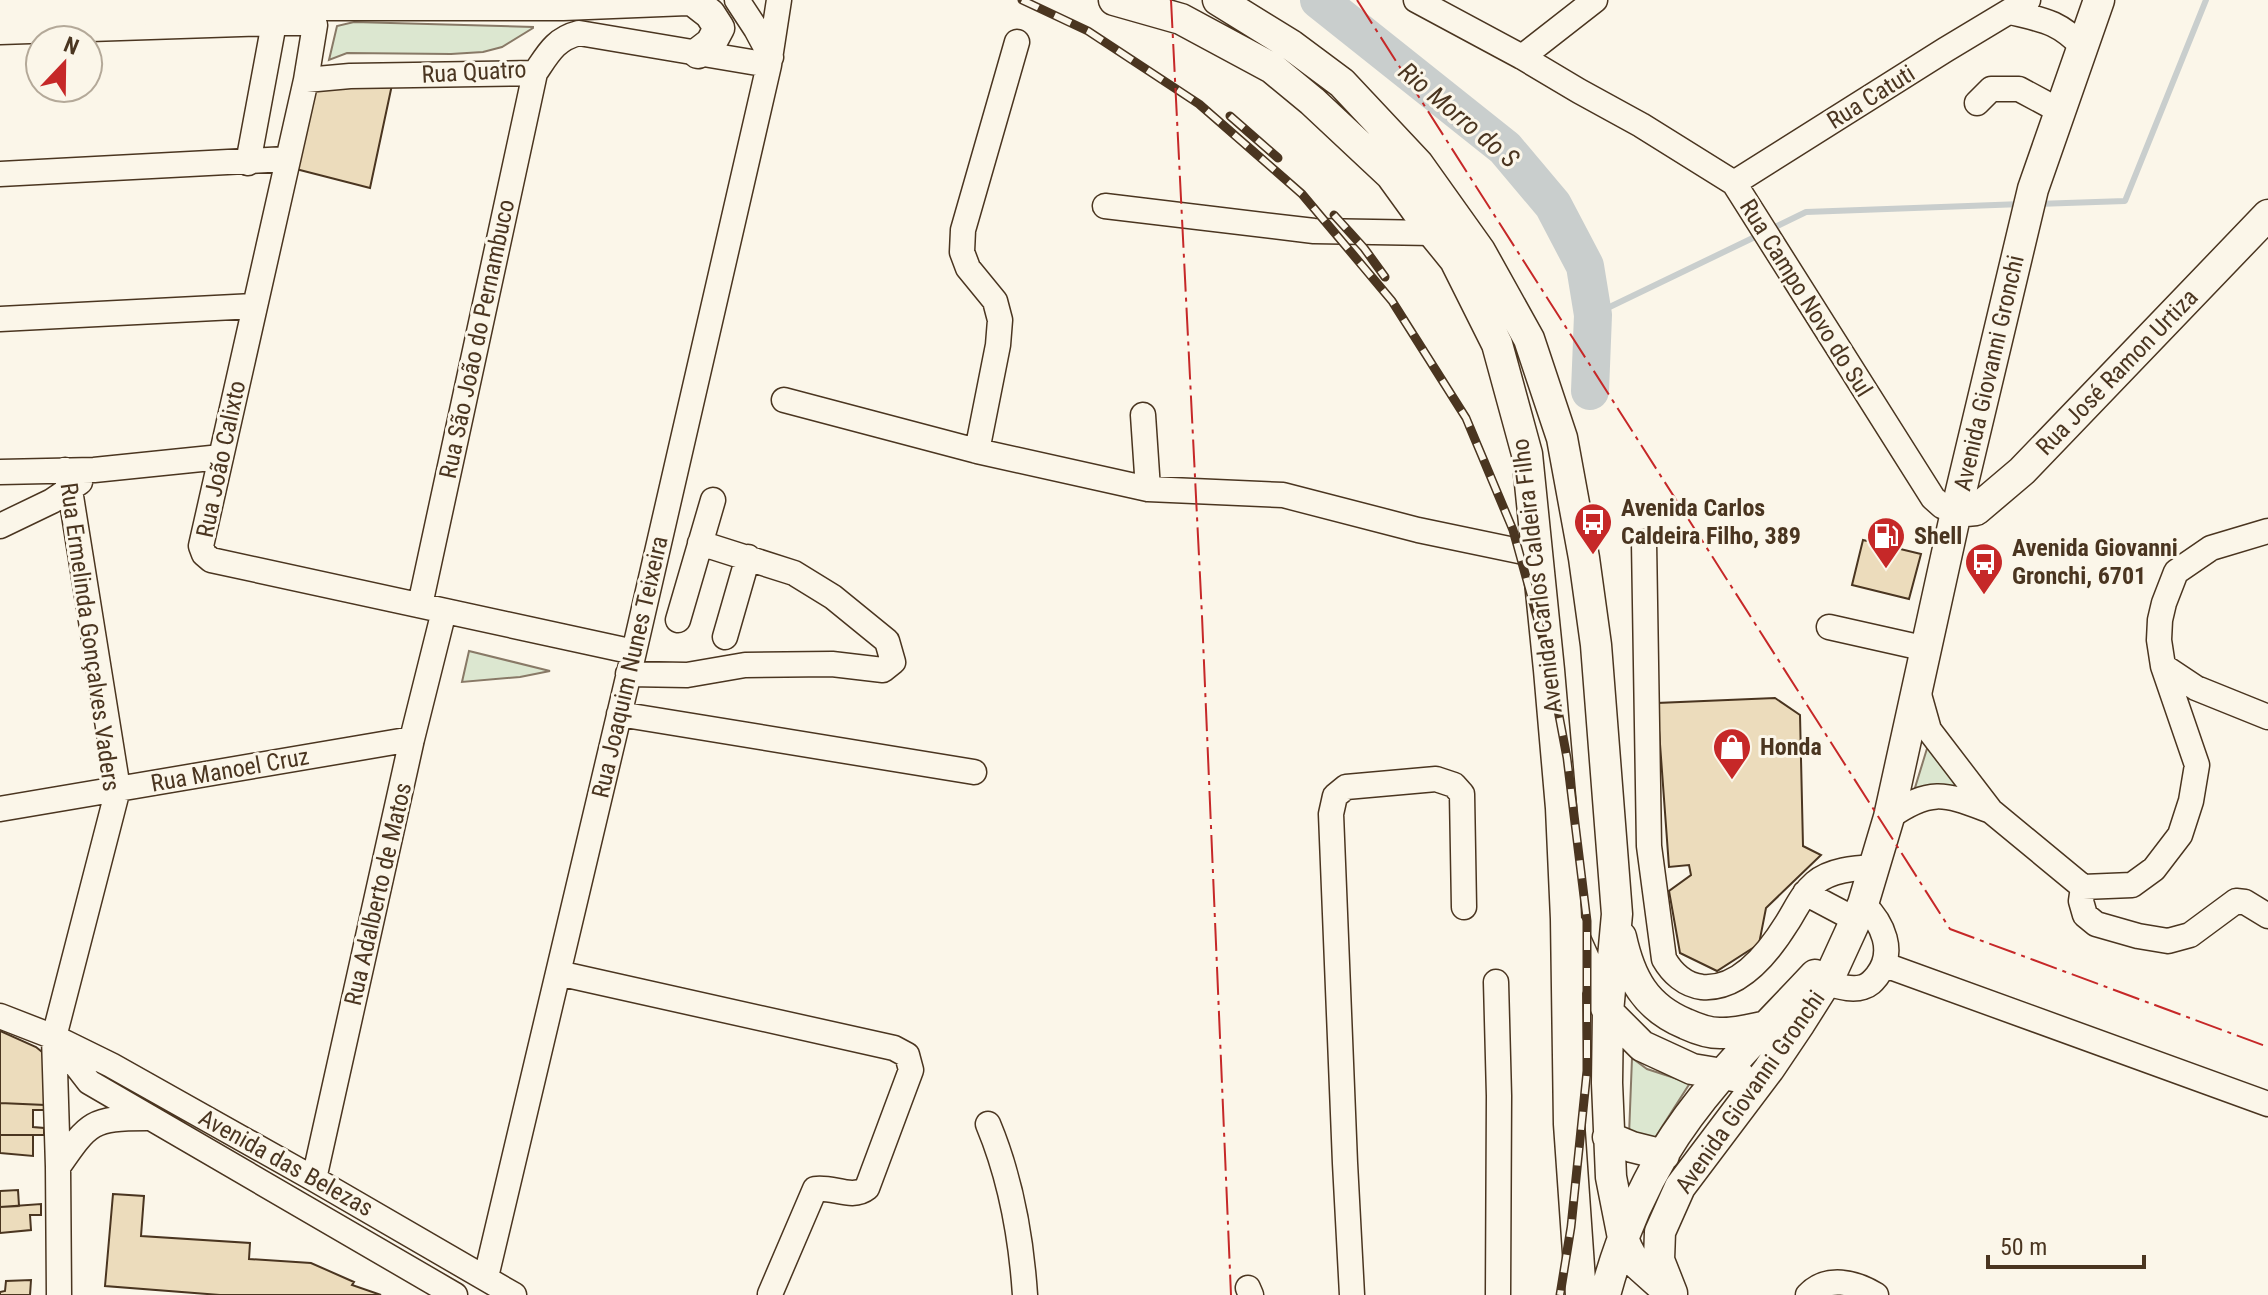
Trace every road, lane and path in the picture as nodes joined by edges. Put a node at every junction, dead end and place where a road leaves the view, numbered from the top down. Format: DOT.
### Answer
graph roads {
  1 [pos="690,0"];
  2 [pos="737,0"];
  3 [pos="779,0"];
  4 [pos="1114,0"];
  5 [pos="1218,0"];
  6 [pos="1416,0"];
  7 [pos="1595,0"];
  8 [pos="2099,0"];
  9 [pos="2019,6"];
  10 [pos="0,14"];
  11 [pos="274,23"];
  12 [pos="0,32"];
  13 [pos="1017,42"];
  14 [pos="2083,47"];
  15 [pos="698,53"];
  16 [pos="1522,57"];
  17 [pos="770,61"];
  18 [pos="535,73"];
  19 [pos="306,80"];
  20 [pos="1977,103"];
  21 [pos="2060,111"];
  22 [pos="286,159"];
  23 [pos="248,163"];
  24 [pos="0,174"];
  25 [pos="1734,183"];
  26 [pos="1105,206"];
  27 [pos="2268,215"];
  28 [pos="1433,233"];
  29 [pos="254,306"];
  30 [pos="0,319"];
  31 [pos="784,400"];
  32 [pos="1143,415"];
  33 [pos="977,451"];
  34 [pos="221,457"];
  35 [pos="0,472"];
  36 [pos="68,480"];
  37 [pos="1148,489"];
  38 [pos="713,500"];
  39 [pos="1956,512"];
  40 [pos="0,526"];
  41 [pos="2268,531"];
  42 [pos="1644,542"];
  43 [pos="700,543"];
  44 [pos="1538,555"];
  45 [pos="748,557"];
  46 [pos="420,605"];
  47 [pos="444,611"];
  48 [pos="678,620"];
  49 [pos="1829,627"];
  50 [pos="725,637"];
  51 [pos="1927,649"];
  52 [pos="631,663"];
  53 [pos="2163,666"];
  54 [pos="1918,691"];
  55 [pos="619,714"];
  56 [pos="2268,717"];
  57 [pos="412,739"];
  58 [pos="974,772"];
  59 [pos="118,789"];
  60 [pos="0,809"];
  61 [pos="1991,811"];
  62 [pos="1889,817"];
  63 [pos="1874,867"];
  64 [pos="2083,887"];
  65 [pos="1805,893"];
  66 [pos="1464,907"];
  67 [pos="1617,914"];
  68 [pos="2268,916"];
  69 [pos="1566,919"];
  70 [pos="1855,920"];
  71 [pos="1885,965"];
  72 [pos="558,973"];
  73 [pos="1496,982"];
  74 [pos="1826,983"];
  75 [pos="1608,1012"];
  76 [pos="0,1016"];
  77 [pos="1767,1026"];
  78 [pos="54,1037"];
  79 [pos="111,1065"];
  80 [pos="1769,1069"];
  81 [pos="1724,1074"];
  82 [pos="89,1082"];
  83 [pos="2268,1104"];
  84 [pos="150,1118"];
  85 [pos="988,1124"];
  86 [pos="1608,1137"];
  87 [pos="1664,1155"];
  88 [pos="58,1167"];
  89 [pos="314,1179"];
  90 [pos="1623,1238"];
  91 [pos="486,1277"];
  92 [pos="770,1294"];
  93 [pos="59,1295"];
  94 [pos="455,1295"];
  95 [pos="514,1295"];
  96 [pos="1025,1295"];
  97 [pos="1352,1295"];
  98 [pos="1498,1295"];
  99 [pos="1581,1295"];
  100 [pos="1605,1295"];
  101 [pos="1672,1295"];
  102 [pos="1808,1295"];
  103 [pos="1876,1295"];
  1 -- 10 [label="main road"];
  1 -- 15 [label="main road"];
  2 -- 17 [label="street"];
  3 -- 17 [label="street, Rua Joaquim Nunes Teixeira"];
  4 -- 28 [label="main road, Avenida Carlos Caldeira Filho"];
  5 -- 67 [label="main road, Avenida Carlos Caldeira Filho"];
  6 -- 16 [label="street, Rua Campo Novo do Sul"];
  7 -- 16 [label="street"];
  8 -- 14 [label="main road, Avenida Giovanni Gronchi"];
  9 -- 14 [label="street, Rua Catuti"];
  9 -- 25 [label="street, Rua Catuti"];
  11 -- 12 [label="street"];
  11 -- 19 [label="street, Rua João Calixto"];
  11 -- 23 [label="street"];
  13 -- 33 [label="street"];
  14 -- 21 [label="main road, Avenida Giovanni Gronchi"];
  15 -- 17 [label="street, Rua Quatro"];
  15 -- 18 [label="street, Rua Quatro"];
  16 -- 25 [label="street, Rua Campo Novo do Sul"];
  17 -- 52 [label="street, Rua Joaquim Nunes Teixeira"];
  18 -- 19 [label="street, Rua Quatro"];
  18 -- 46 [label="street, Rua São João do Pernambuco"];
  19 -- 22 [label="street, Rua João Calixto"];
  20 -- 21 [label="street"];
  21 -- 39 [label="main road, Avenida Giovanni Gronchi"];
  22 -- 23 [label="street"];
  22 -- 29 [label="street, Rua João Calixto"];
  23 -- 24 [label="street"];
  25 -- 39 [label="street, Rua Campo Novo do Sul"];
  26 -- 28 [label="street"];
  27 -- 39 [label="main road, Rua José Ramon Urtiza"];
  28 -- 44 [label="main road, Avenida Carlos Caldeira Filho"];
  29 -- 30 [label="street"];
  29 -- 34 [label="street, Rua João Calixto"];
  31 -- 33 [label="street"];
  32 -- 37 [label="street"];
  33 -- 37 [label="street"];
  34 -- 36 [label="street"];
  34 -- 46 [label="street, Rua João Calixto"];
  35 -- 36 [label="street"];
  36 -- 40 [label="street"];
  36 -- 59 [label="street, Rua Ermelinda Gonçalves Vaders"];
  37 -- 44 [label="street"];
  38 -- 43 [label="street"];
  39 -- 51 [label="main road, Avenida Giovanni Gronchi"];
  41 -- 53 [label="street"];
  42 -- 65 [label="street"];
  43 -- 45 [label="street"];
  43 -- 48 [label="street"];
  44 -- 69 [label="main road, Avenida Carlos Caldeira Filho"];
  45 -- 50 [label="street"];
  45 -- 52 [label="street, Rua João Calixto"];
  46 -- 47 [label="street, Rua João Calixto"];
  47 -- 52 [label="street, Rua João Calixto"];
  47 -- 57 [label="street, Rua Adalberto de Matos"];
  49 -- 51 [label="street"];
  51 -- 54 [label="main road, Avenida Giovanni Gronchi"];
  52 -- 55 [label="street, Rua Joaquim Nunes Teixeira"];
  53 -- 56 [label="street"];
  53 -- 64 [label="street"];
  54 -- 61 [label="street"];
  54 -- 62 [label="main road, Avenida Giovanni Gronchi"];
  55 -- 58 [label="street"];
  55 -- 72 [label="street, Rua Joaquim Nunes Teixeira"];
  57 -- 59 [label="street, Rua Manoel Cruz"];
  57 -- 89 [label="street, Rua Adalberto de Matos"];
  59 -- 60 [label="street, Rua Manoel Cruz"];
  59 -- 78 [label="street, Rua Ermelinda Gonçalves Vaders"];
  61 -- 62 [label="street"];
  61 -- 64 [label="street"];
  62 -- 63 [label="main road, Avenida Giovanni Gronchi"];
  63 -- 65 [label="street"];
  63 -- 70 [label="main road, Avenida Giovanni Gronchi"];
  64 -- 68 [label="street"];
  65 -- 70 [label="street"];
  66 -- 97 [label="street"];
  67 -- 75 [label="main road, Avenida Carlos Caldeira Filho"];
  67 -- 77 [label="main road"];
  69 -- 75 [label="main road"];
  69 -- 99 [label="main road, Avenida Carlos Caldeira Filho"];
  70 -- 71 [label="street"];
  70 -- 74 [label="main road, Avenida Giovanni Gronchi"];
  70 -- 77 [label="main road, Avenida Giovanni Gronchi"];
  71 -- 74 [label="street"];
  71 -- 83 [label="street"];
  72 -- 91 [label="street, Rua Joaquim Nunes Teixeira"];
  72 -- 92 [label="street"];
  73 -- 98 [label="street"];
  74 -- 80 [label="main road, Avenida Giovanni Gronchi"];
  75 -- 81 [label="main road"];
  75 -- 86 [label="main road, Avenida Carlos Caldeira Filho"];
  76 -- 78 [label="street, Avenida das Belezas"];
  77 -- 81 [label="main road, Avenida Giovanni Gronchi"];
  78 -- 79 [label="street, Avenida das Belezas"];
  78 -- 82 [label="street, Avenida das Belezas"];
  78 -- 88 [label="street, Rua Ermelinda Gonçalves Vaders"];
  79 -- 82 [label="street"];
  79 -- 89 [label="street, Avenida das Belezas"];
  80 -- 81 [label="main road"];
  80 -- 101 [label="main road, Avenida Giovanni Gronchi"];
  81 -- 87 [label="main road, Avenida Giovanni Gronchi"];
  82 -- 84 [label="street, Avenida das Belezas"];
  84 -- 88 [label="street"];
  84 -- 94 [label="street, Avenida das Belezas"];
  85 -- 96 [label="street"];
  86 -- 87 [label="main road"];
  86 -- 90 [label="main road, Avenida Carlos Caldeira Filho"];
  87 -- 90 [label="main road, Avenida Giovanni Gronchi"];
  88 -- 93 [label="street, Rua Ermelinda Gonçalves Vaders"];
  89 -- 91 [label="street, Avenida das Belezas"];
  90 -- 100 [label="main road, Avenida Giovanni Gronchi"];
  90 -- 101 [label="main road"];
  91 -- 95 [label="street, Avenida das Belezas"];
  102 -- 103 [label="street"];
}
